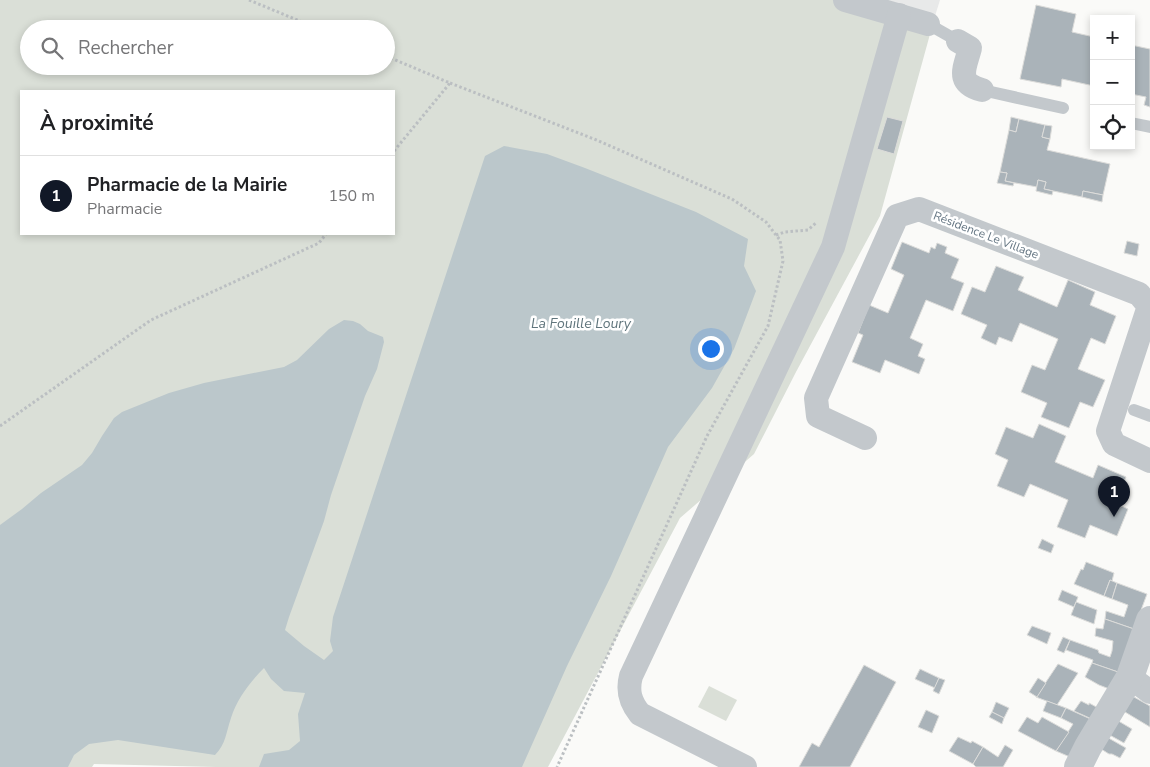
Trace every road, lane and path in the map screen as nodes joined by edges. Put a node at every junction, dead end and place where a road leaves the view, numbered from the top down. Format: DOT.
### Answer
graph roads {
  1 [pos="249,0"];
  2 [pos="845,0"];
  3 [pos="899,16"];
  4 [pos="297,20"];
  5 [pos="928,24"];
  6 [pos="958,41"];
  7 [pos="395,60"];
  8 [pos="450,82"];
  9 [pos="982,90"];
  10 [pos="1063,108"];
  11 [pos="1135,124"];
  12 [pos="1150,127"];
  13 [pos="395,150"];
  14 [pos="846,202"];
  15 [pos="325,235"];
  16 [pos="776,235"];
  17 [pos="1134,410"];
  18 [pos="1150,416"];
  19 [pos="0,426"];
  20 [pos="865,438"];
  21 [pos="1150,461"];
  22 [pos="1150,620"];
  23 [pos="1140,685"];
  24 [pos="556,767"];
  25 [pos="745,767"];
  26 [pos="1078,767"];
  1 -- 4 [label="path"];
  2 -- 3 [label="street"];
  3 -- 5 [label="street"];
  3 -- 14 [label="street"];
  5 -- 6 [label="lane"];
  6 -- 9 [label="street"];
  7 -- 8 [label="path"];
  8 -- 13 [label="path"];
  8 -- 16 [label="path"];
  9 -- 10 [label="lane"];
  11 -- 12 [label="lane"];
  14 -- 16 [label="path"];
  14 -- 25 [label="street"];
  15 -- 19 [label="path"];
  16 -- 24 [label="path"];
  17 -- 18 [label="lane"];
  20 -- 21 [label="street, Résidence Le Village"];
  22 -- 23 [label="street"];
  23 -- 26 [label="street"];
}
